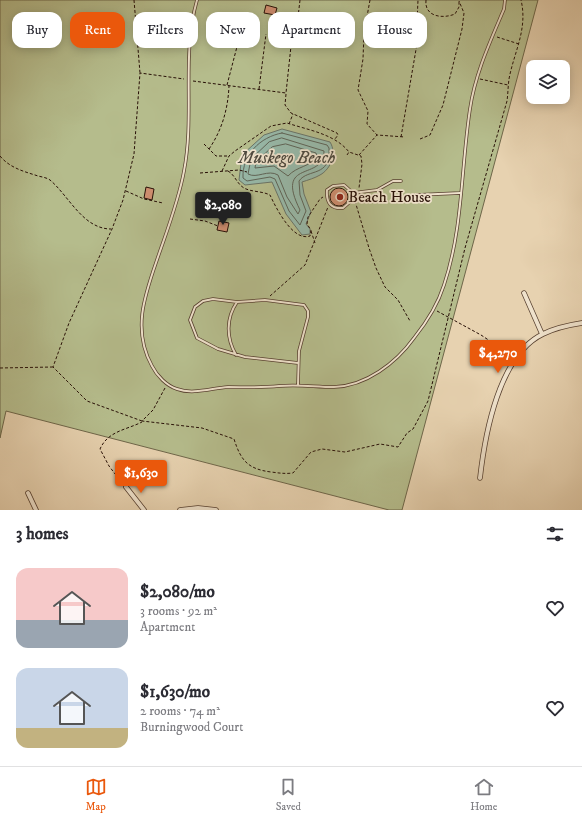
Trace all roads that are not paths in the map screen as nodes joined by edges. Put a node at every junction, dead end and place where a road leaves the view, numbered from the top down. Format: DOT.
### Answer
graph roads {
  1 [pos="197,0"];
  2 [pos="505,0"];
  3 [pos="401,181"];
  4 [pos="353,193"];
  5 [pos="460,193"];
  6 [pos="416,195"];
  7 [pos="524,293"];
  8 [pos="237,302"];
  9 [pos="582,324"];
  10 [pos="542,334"];
  11 [pos="236,355"];
  12 [pos="298,363"];
  13 [pos="298,384"];
  14 [pos="480,478"];
  15 [pos="126,487"];
  16 [pos="28,493"];
  17 [pos="36,510"];
  18 [pos="144,510"];
  19 [pos="180,510"];
  20 [pos="216,510"];
  1 -- 13 [label="lane"];
  2 -- 5 [label="lane"];
  3 -- 4 [label="lane"];
  4 -- 4 [label="lane"];
  5 -- 6 [label="lane"];
  5 -- 13 [label="lane"];
  7 -- 10 [label="street"];
  8 -- 11 [label="lane"];
  8 -- 11 [label="lane"];
  8 -- 12 [label="lane"];
  9 -- 10 [label="street"];
  10 -- 14 [label="street"];
  11 -- 12 [label="lane"];
  12 -- 13 [label="lane"];
  15 -- 18 [label="street"];
  16 -- 17 [label="street"];
  19 -- 20 [label="street"];
}
